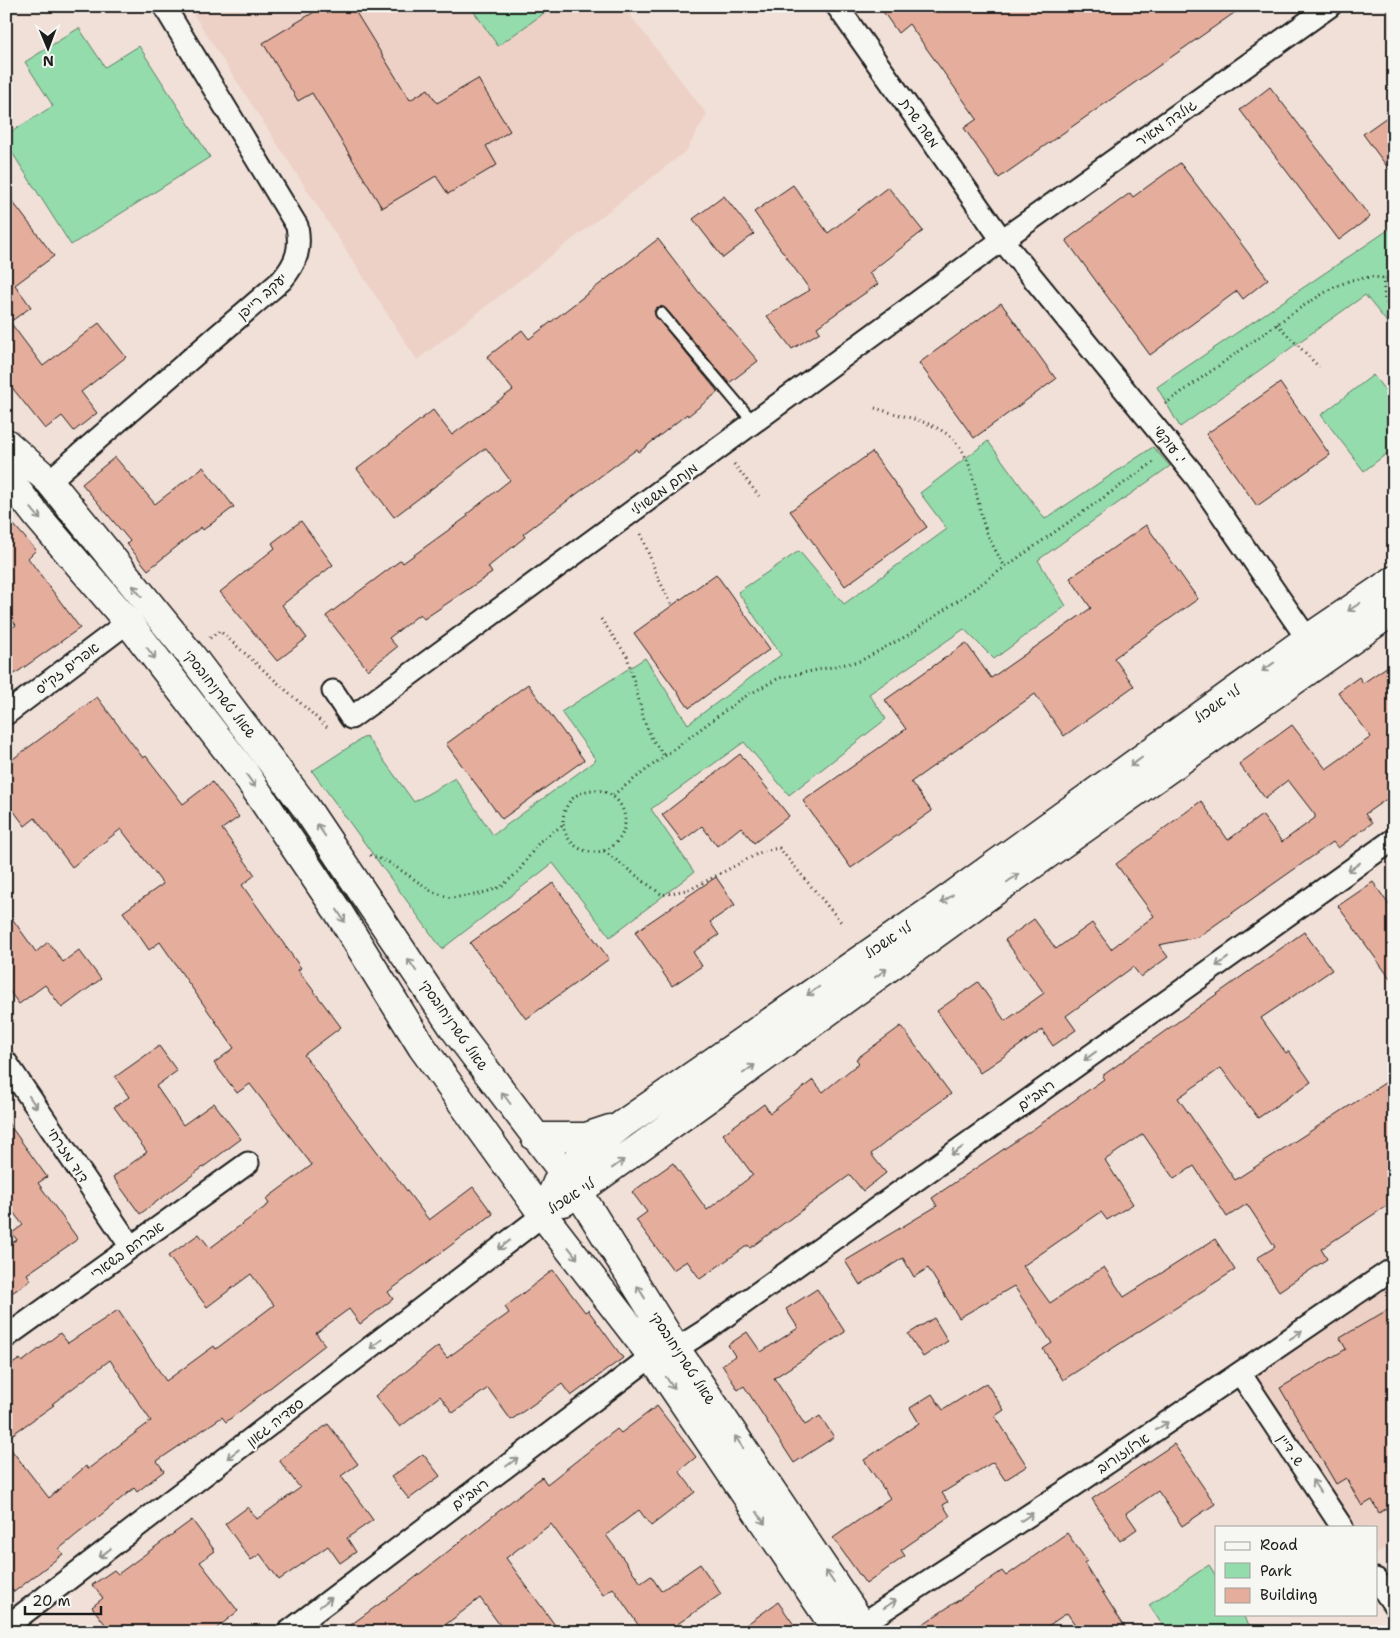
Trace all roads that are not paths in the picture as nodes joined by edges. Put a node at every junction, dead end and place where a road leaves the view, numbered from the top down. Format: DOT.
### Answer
graph roads {
  1 [pos="164,6"];
  2 [pos="837,6"];
  3 [pos="1330,6"];
  4 [pos="1002,240"];
  5 [pos="661,313"];
  6 [pos="754,423"];
  7 [pos="6,443"];
  8 [pos="6,476"];
  9 [pos="49,481"];
  10 [pos="1394,580"];
  11 [pos="1394,610"];
  12 [pos="128,622"];
  13 [pos="1315,650"];
  14 [pos="333,691"];
  15 [pos="6,714"];
  16 [pos="1394,839"];
  17 [pos="6,1062"];
  18 [pos="623,1124"];
  19 [pos="535,1137"];
  20 [pos="248,1164"];
  21 [pos="561,1173"];
  22 [pos="579,1193"];
  23 [pos="543,1215"];
  24 [pos="131,1247"];
  25 [pos="1394,1268"];
  26 [pos="6,1337"];
  27 [pos="664,1352"];
  28 [pos="1240,1373"];
  29 [pos="1341,1526"];
  30 [pos="1378,1582"];
  31 [pos="1394,1605"];
  32 [pos="6,1627"];
  33 [pos="854,1630"];
  34 [pos="288,1632"];
  1 -- 9 [label="street, יעקב רייפן"];
  2 -- 4 [label="street, משה שרת"];
  3 -- 4 [label="street, גולדה מאיר"];
  4 -- 6 [label="street, מנחם מששוילי"];
  4 -- 13 [label="street, י. עוקשי"];
  5 -- 6 [label="lane"];
  6 -- 14 [label="street, מנחם מששוילי"];
  7 -- 9 [label="street, שאול טשרניחובסקי"];
  8 -- 12 [label="street, שאול טשרניחובסקי, one-way"];
  19 -- 9 [label="street, שאול טשרניחובסקי, one-way"];
  10 -- 13 [label="street, לוי אשכול, one-way"];
  11 -- 13 [label="street, לוי אשכול"];
  12 -- 15 [label="street, אפרים זק\"ס"];
  12 -- 23 [label="street, שאול טשרניחובסקי, one-way"];
  13 -- 18 [label="street, לוי אשכול, one-way"];
  22 -- 13 [label="street, לוי אשכול, one-way"];
  16 -- 27 [label="street, רמב\"ם, one-way"];
  17 -- 24 [label="street, דוד מזרחי, one-way"];
  18 -- 19 [label="street"];
  18 -- 21 [label="street, לוי אשכול"];
  19 -- 21 [label="street, שאול טשרניחובסקי"];
  20 -- 24 [label="street, אברהם בשארי"];
  21 -- 22 [label="street, שאול טשרניחובסקי"];
  21 -- 23 [label="street, לוי אשכול"];
  22 -- 23 [label="street, לוי אשכול"];
  27 -- 22 [label="street, שאול טשרניחובסקי, one-way"];
  23 -- 27 [label="street, שאול טשרניחובסקי, one-way"];
  23 -- 32 [label="street, סעדיה גאון, one-way"];
  24 -- 26 [label="street, אברהם בשארי"];
  28 -- 25 [label="street, ארלוזורוב, one-way"];
  27 -- 33 [label="street, שאול טשרניחובסקי"];
  34 -- 27 [label="street, רמב\"ם, one-way"];
  29 -- 28 [label="street, ש. דיין, one-way"];
  33 -- 28 [label="street, ארלוזורוב, one-way"];
  30 -- 31 [label="street"];
}
